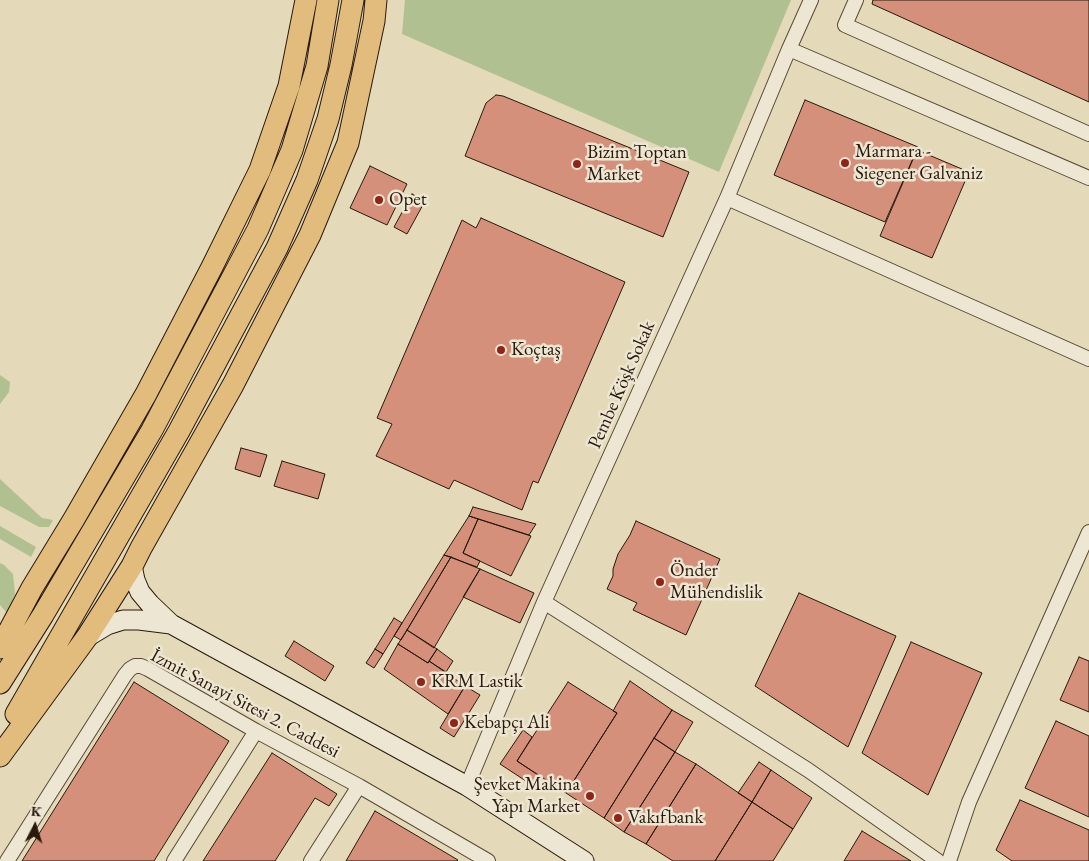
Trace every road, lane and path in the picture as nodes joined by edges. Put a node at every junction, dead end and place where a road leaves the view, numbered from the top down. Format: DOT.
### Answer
graph roads {
  1 [pos="306,0"];
  2 [pos="328,0"];
  3 [pos="353,0"];
  4 [pos="376,0"];
  5 [pos="811,0"];
  6 [pos="856,0"];
  7 [pos="789,49"];
  8 [pos="1089,134"];
  9 [pos="1089,178"];
  10 [pos="727,198"];
  11 [pos="1089,359"];
  12 [pos="1088,538"];
  13 [pos="132,566"];
  14 [pos="544,602"];
  15 [pos="171,624"];
  16 [pos="87,637"];
  17 [pos="0,648"];
  18 [pos="0,683"];
  19 [pos="256,731"];
  20 [pos="0,741"];
  21 [pos="0,756"];
  22 [pos="358,786"];
  23 [pos="467,786"];
  24 [pos="7,861"];
  25 [pos="174,861"];
  26 [pos="311,861"];
  27 [pos="488,861"];
  28 [pos="584,861"];
  29 [pos="938,861"];
  30 [pos="949,861"];
  1 -- 17 [label="main road"];
  2 -- 18 [label="main road"];
  3 -- 20 [label="main road"];
  4 -- 13 [label="main road"];
  5 -- 7 [label="street, Pembe Köşk Sokak"];
  6 -- 8 [label="street"];
  7 -- 9 [label="street"];
  7 -- 10 [label="street, Pembe Köşk Sokak"];
  10 -- 11 [label="street"];
  10 -- 14 [label="street, Pembe Köşk Sokak"];
  12 -- 30 [label="street"];
  13 -- 15 [label="street"];
  13 -- 16 [label="main road"];
  14 -- 23 [label="street, Pembe Köşk Sokak"];
  14 -- 29 [label="street"];
  15 -- 16 [label="street"];
  15 -- 23 [label="street"];
  16 -- 21 [label="main road"];
  19 -- 22 [label="street, İzmit Sanayi Sitesi 2. Caddesi"];
  19 -- 24 [label="street, İzmit Sanayi Sitesi 2. Caddesi"];
  19 -- 25 [label="street"];
  22 -- 26 [label="street"];
  22 -- 27 [label="street, İzmit Sanayi Sitesi 2. Caddesi"];
  23 -- 28 [label="street"];
}
